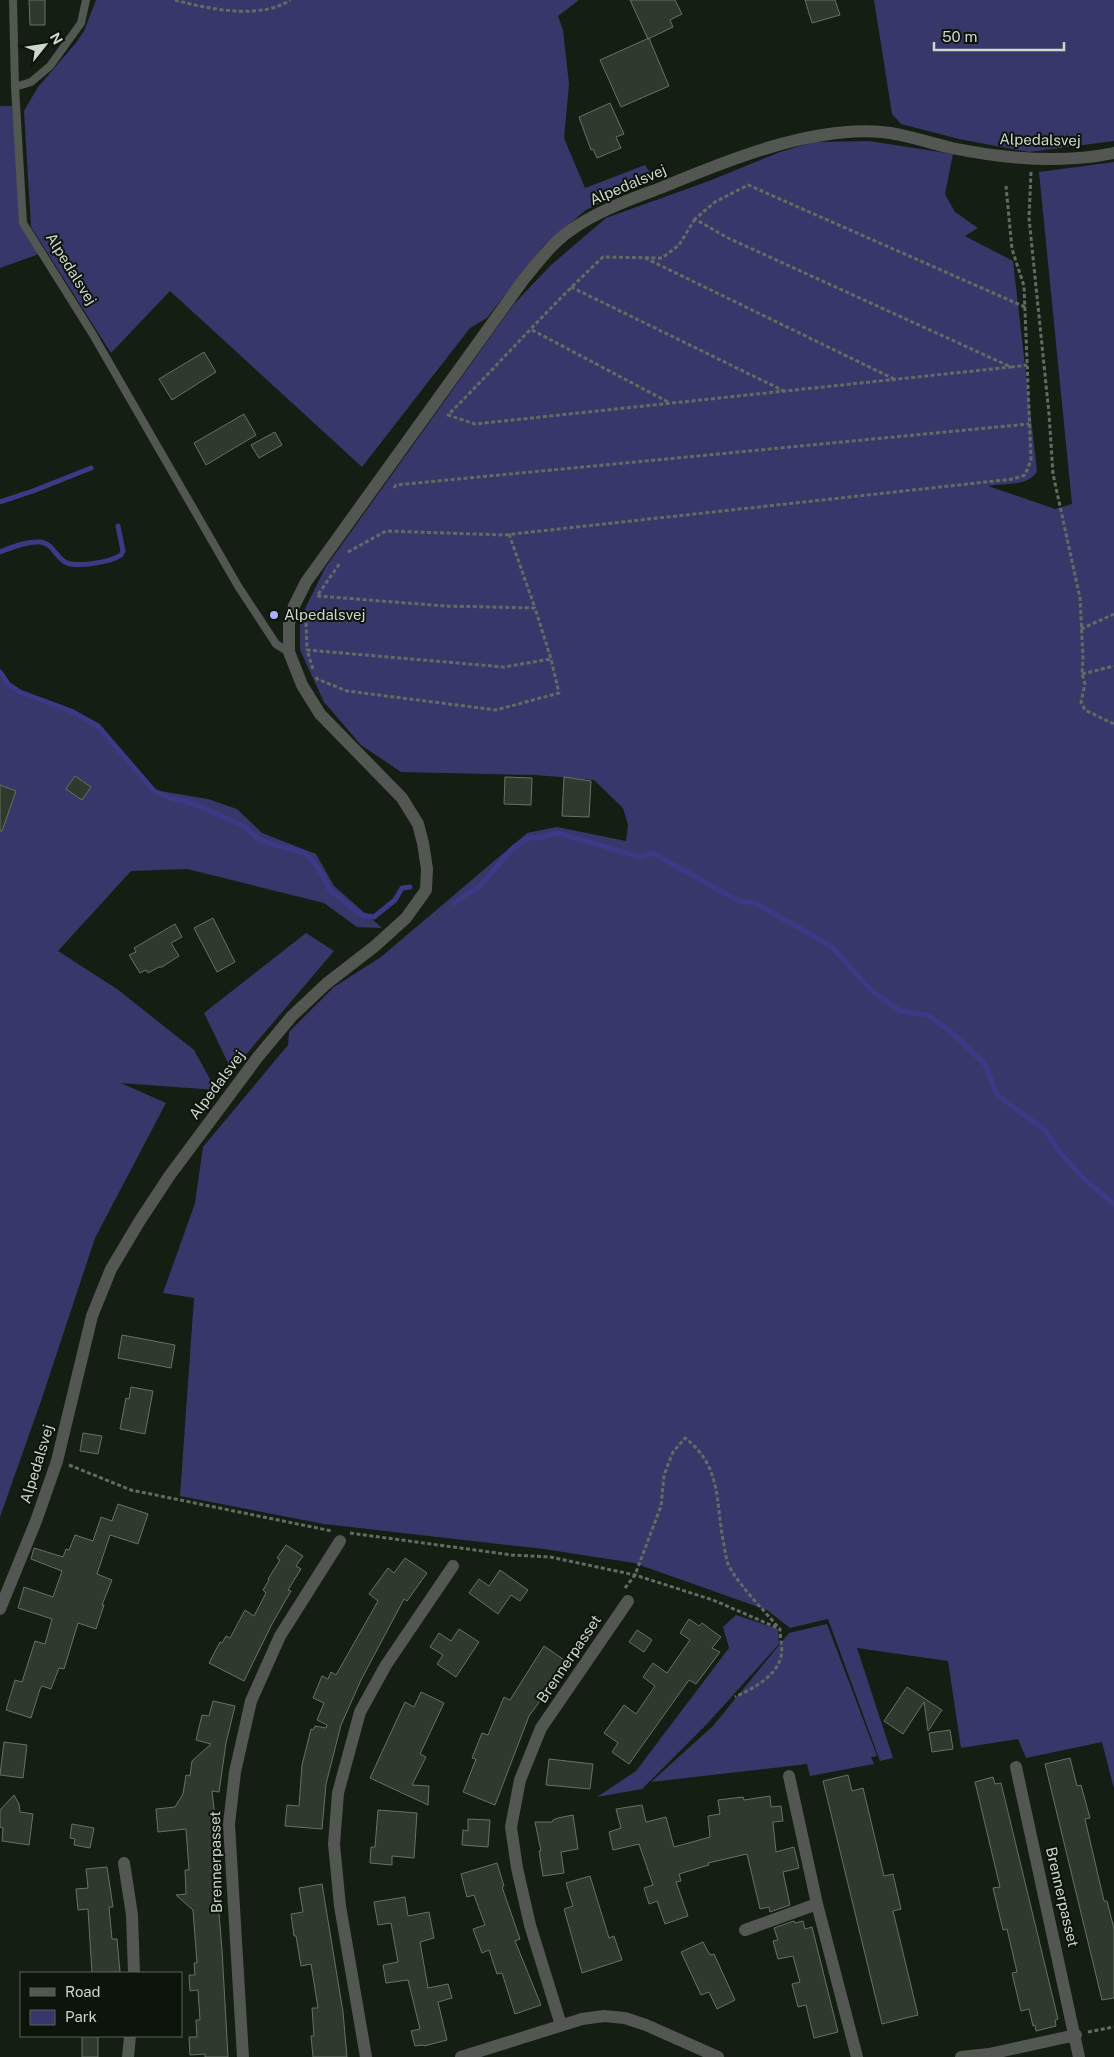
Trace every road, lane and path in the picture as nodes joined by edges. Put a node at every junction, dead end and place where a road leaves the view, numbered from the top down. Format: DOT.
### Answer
graph roads {
  1 [pos="13,0"];
  2 [pos="86,0"];
  3 [pos="175,0"];
  4 [pos="290,0"];
  5 [pos="15,88"];
  6 [pos="1114,153"];
  7 [pos="1032,159"];
  8 [pos="1006,186"];
  9 [pos="695,219"];
  10 [pos="645,258"];
  11 [pos="571,287"];
  12 [pos="1025,307"];
  13 [pos="532,330"];
  14 [pos="1027,365"];
  15 [pos="1011,367"];
  16 [pos="896,380"];
  17 [pos="784,392"];
  18 [pos="672,404"];
  19 [pos="1029,424"];
  20 [pos="391,492"];
  21 [pos="510,534"];
  22 [pos="354,544"];
  23 [pos="348,551"];
  24 [pos="317,596"];
  25 [pos="313,604"];
  26 [pos="535,608"];
  27 [pos="1114,614"];
  28 [pos="305,621"];
  29 [pos="1081,629"];
  30 [pos="307,650"];
  31 [pos="289,652"];
  32 [pos="551,659"];
  33 [pos="1114,666"];
  34 [pos="1082,674"];
  35 [pos="1114,724"];
  36 [pos="57,1460"];
  37 [pos="338,1535"];
  38 [pos="453,1566"];
  39 [pos="635,1575"];
  40 [pos="628,1601"];
  41 [pos="0,1609"];
  42 [pos="780,1630"];
  43 [pos="736,1697"];
  44 [pos="1016,1767"];
  45 [pos="789,1776"];
  46 [pos="124,1863"];
  47 [pos="817,1904"];
  48 [pos="745,1930"];
  49 [pos="134,1972"];
  50 [pos="561,2025"];
  51 [pos="1114,2027"];
  52 [pos="1076,2035"];
  53 [pos="130,2037"];
  54 [pos="488,2053"];
  55 [pos="989,2055"];
  56 [pos="128,2057"];
  57 [pos="242,2057"];
  58 [pos="366,2057"];
  59 [pos="461,2057"];
  60 [pos="718,2057"];
  61 [pos="857,2057"];
  62 [pos="961,2057"];
  63 [pos="1079,2057"];
  1 -- 5 [label="lane, Alpedalsvej"];
  2 -- 5 [label="lane"];
  3 -- 4 [label="path"];
  5 -- 31 [label="lane, Alpedalsvej"];
  6 -- 7 [label="street, Alpedalsvej"];
  7 -- 29 [label="path"];
  7 -- 31 [label="street, Alpedalsvej"];
  8 -- 12 [label="path"];
  9 -- 10 [label="path"];
  9 -- 12 [label="path"];
  9 -- 15 [label="path"];
  10 -- 11 [label="path"];
  10 -- 16 [label="path"];
  11 -- 13 [label="path"];
  11 -- 17 [label="path"];
  12 -- 14 [label="path"];
  13 -- 18 [label="path"];
  13 -- 18 [label="path"];
  14 -- 15 [label="path"];
  14 -- 19 [label="path"];
  15 -- 16 [label="path"];
  16 -- 17 [label="path"];
  17 -- 18 [label="path"];
  19 -- 20 [label="path"];
  19 -- 21 [label="path"];
  21 -- 23 [label="path"];
  21 -- 26 [label="path"];
  22 -- 23 [label="path"];
  23 -- 24 [label="path"];
  24 -- 25 [label="path"];
  24 -- 26 [label="path"];
  26 -- 32 [label="path"];
  27 -- 29 [label="path"];
  28 -- 30 [label="path"];
  29 -- 34 [label="path"];
  30 -- 32 [label="path"];
  30 -- 32 [label="path"];
  31 -- 36 [label="street, Alpedalsvej"];
  33 -- 34 [label="path"];
  34 -- 35 [label="path"];
  36 -- 37 [label="path"];
  36 -- 41 [label="street, Alpedalsvej"];
  37 -- 39 [label="path"];
  37 -- 57 [label="street, Brennerpasset"];
  38 -- 58 [label="street"];
  39 -- 42 [label="path"];
  39 -- 42 [label="path"];
  40 -- 50 [label="street, Brennerpasset"];
  42 -- 43 [label="path"];
  44 -- 52 [label="street, Brennerpasset"];
  45 -- 47 [label="street"];
  46 -- 49 [label="street"];
  47 -- 48 [label="street"];
  47 -- 61 [label="street"];
  50 -- 54 [label="street"];
  50 -- 60 [label="street"];
  51 -- 52 [label="path"];
  52 -- 55 [label="street"];
  52 -- 63 [label="street, Brennerpasset"];
  53 -- 56 [label="street"];
  54 -- 59 [label="street"];
  55 -- 62 [label="street"];
}
